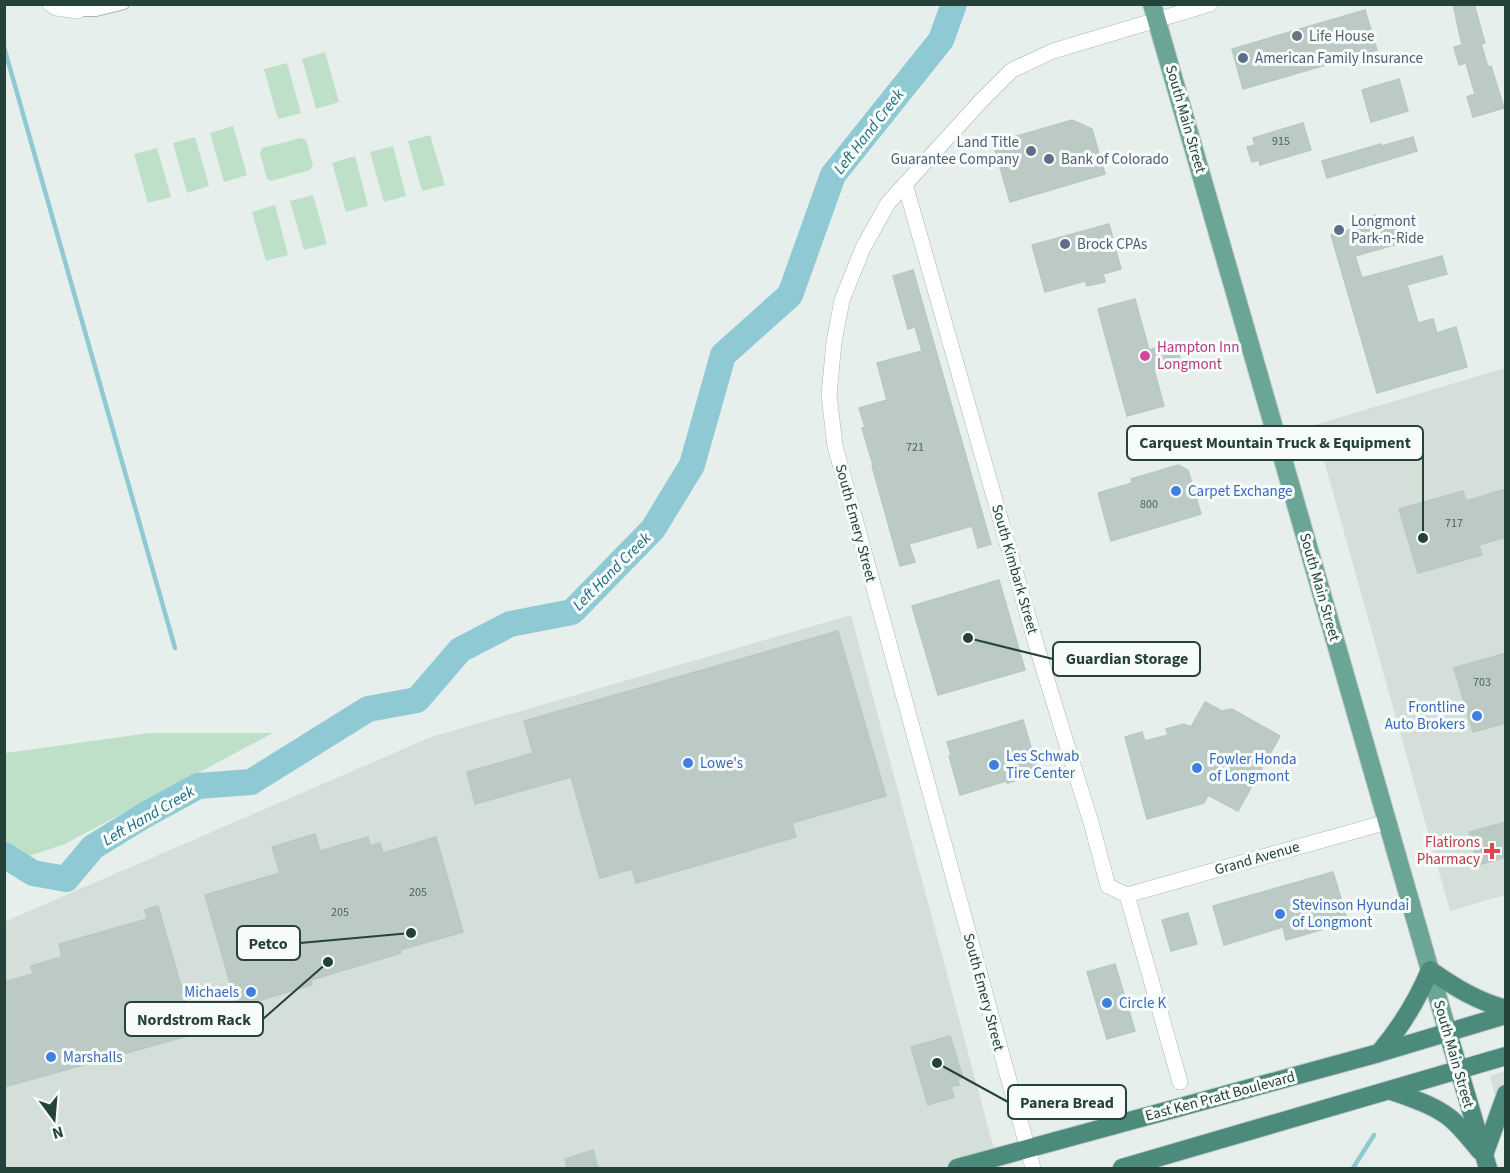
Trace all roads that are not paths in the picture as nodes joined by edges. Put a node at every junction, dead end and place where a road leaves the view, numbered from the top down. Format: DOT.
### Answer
graph roads {
  1 [pos="50,4"];
  2 [pos="124,4"];
  3 [pos="1210,4"];
  4 [pos="78,10"];
  5 [pos="1154,12"];
  6 [pos="905,184"];
  7 [pos="1387,822"];
  8 [pos="1127,895"];
  9 [pos="1430,970"];
  10 [pos="1506,1009"];
  11 [pos="1506,1015"];
  12 [pos="1448,1033"];
  13 [pos="1379,1053"];
  14 [pos="1506,1056"];
  15 [pos="1459,1070"];
  16 [pos="1180,1082"];
  17 [pos="1389,1090"];
  18 [pos="1506,1094"];
  19 [pos="1027,1149"];
  20 [pos="1486,1162"];
  21 [pos="957,1168"];
  22 [pos="1033,1168"];
  23 [pos="1122,1168"];
  1 -- 4 [label="street"];
  2 -- 4 [label="street"];
  3 -- 5 [label="street, South Emery Street"];
  5 -- 6 [label="street, South Emery Street"];
  5 -- 7 [label="main road, South Main Street"];
  6 -- 8 [label="street, South Kimbark Street"];
  6 -- 19 [label="street, South Emery Street"];
  7 -- 8 [label="street, Grand Avenue"];
  7 -- 9 [label="main road, South Main Street"];
  8 -- 16 [label="street"];
  9 -- 10 [label="highway"];
  9 -- 12 [label="main road, South Main Street"];
  9 -- 13 [label="highway"];
  11 -- 12 [label="highway, East Ken Pratt Boulevard"];
  12 -- 13 [label="highway, East Ken Pratt Boulevard"];
  12 -- 15 [label="highway, South Main Street"];
  13 -- 19 [label="highway, East Ken Pratt Boulevard"];
  14 -- 15 [label="highway"];
  15 -- 17 [label="highway"];
  15 -- 20 [label="highway, South Main Street"];
  17 -- 20 [label="highway"];
  17 -- 23 [label="highway"];
  18 -- 20 [label="highway"];
  19 -- 21 [label="highway, East Ken Pratt Boulevard"];
  19 -- 22 [label="street, South Emery Street"];
}
